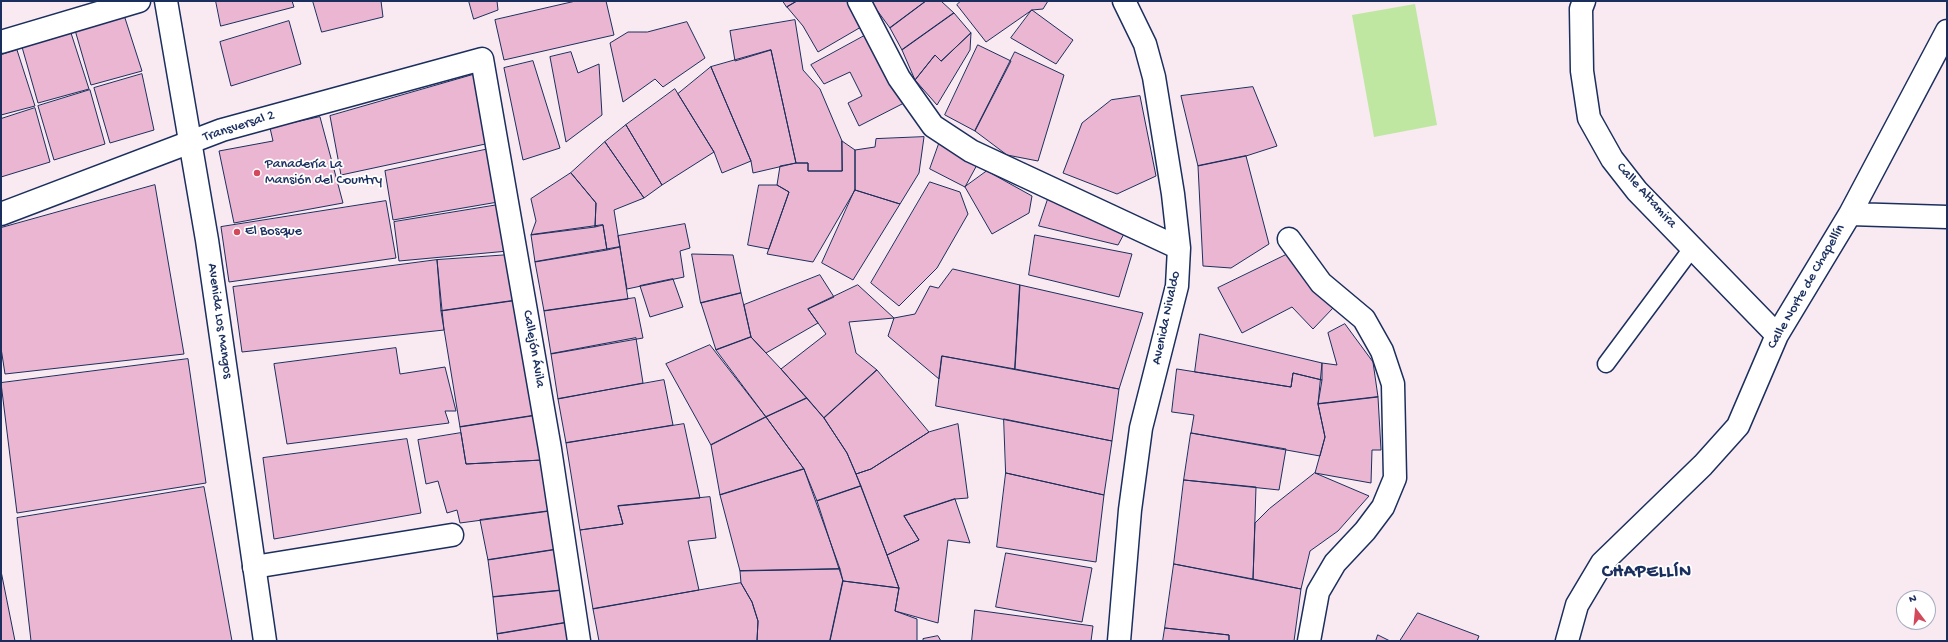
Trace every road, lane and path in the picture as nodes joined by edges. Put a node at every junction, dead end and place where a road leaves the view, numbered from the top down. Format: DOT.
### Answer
graph roads {
  1 [pos="140,1"];
  2 [pos="166,1"];
  3 [pos="859,1"];
  4 [pos="1124,1"];
  5 [pos="1584,1"];
  6 [pos="1947,31"];
  7 [pos="1,42"];
  8 [pos="482,59"];
  9 [pos="190,143"];
  10 [pos="1,214"];
  11 [pos="1850,214"];
  12 [pos="1947,216"];
  13 [pos="1289,239"];
  14 [pos="1693,247"];
  15 [pos="1179,248"];
  16 [pos="1777,335"];
  17 [pos="1606,364"];
  18 [pos="452,535"];
  19 [pos="254,567"];
  20 [pos="265,641"];
  21 [pos="579,641"];
  22 [pos="1119,641"];
  23 [pos="1309,641"];
  24 [pos="1567,641"];
  1 -- 7 [label="street"];
  2 -- 9 [label="street, Avenida Los Mangos"];
  3 -- 15 [label="street"];
  4 -- 15 [label="street, Avenida Nivaldo"];
  5 -- 14 [label="street, Calle Altamira"];
  6 -- 11 [label="street, Calle Norte de Chapellín"];
  8 -- 9 [label="street, Transversal 2"];
  8 -- 21 [label="street, Callejón Ávila"];
  9 -- 10 [label="street, Transversal 2"];
  9 -- 19 [label="street, Avenida Los Mangos"];
  11 -- 12 [label="street"];
  11 -- 16 [label="street, Calle Norte de Chapellín"];
  13 -- 23 [label="street"];
  14 -- 16 [label="street, Calle Altamira"];
  14 -- 17 [label="lane"];
  15 -- 22 [label="street, Avenida Nivaldo"];
  16 -- 24 [label="street, Calle Norte de Chapellín"];
  18 -- 19 [label="street"];
  19 -- 20 [label="street, Avenida Los Mangos"];
}
